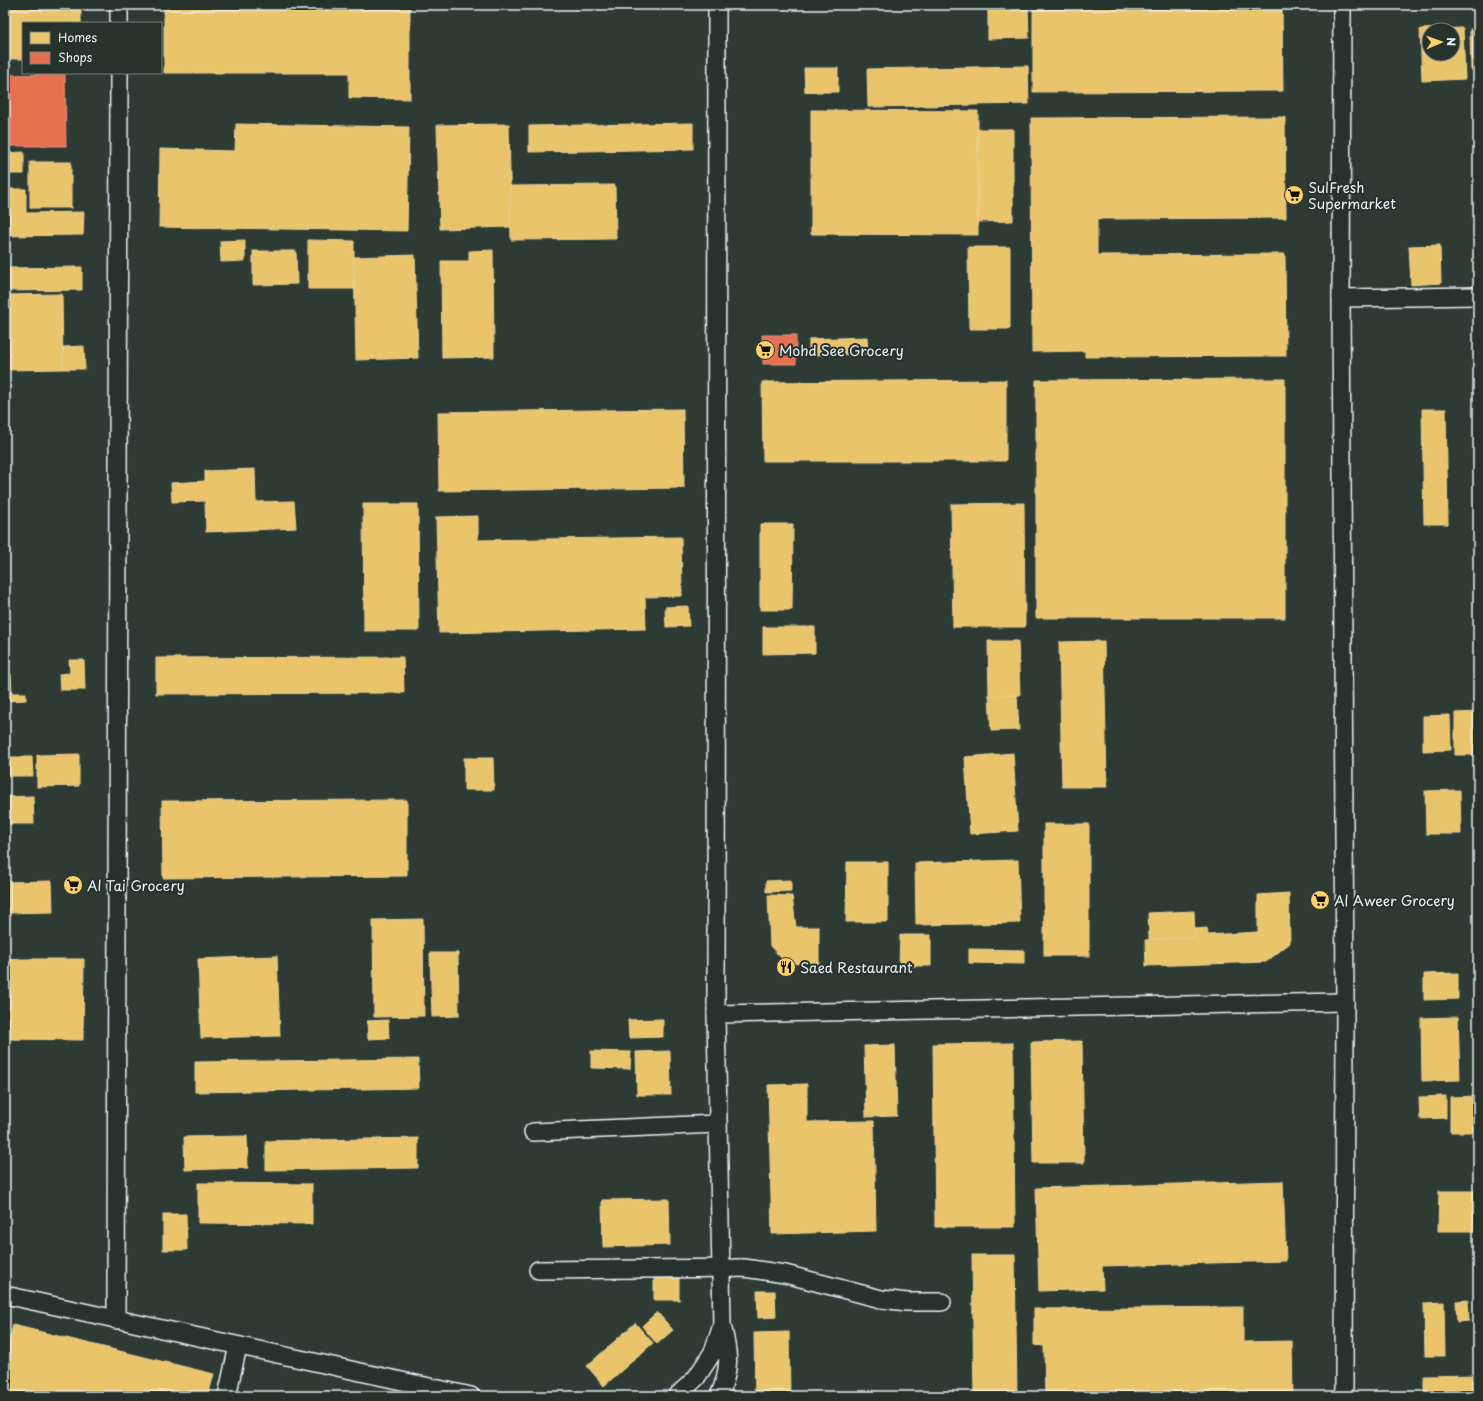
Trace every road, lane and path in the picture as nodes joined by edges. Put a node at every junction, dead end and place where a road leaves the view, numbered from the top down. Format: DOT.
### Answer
graph roads {
  1 [pos="119,5"];
  2 [pos="717,5"];
  3 [pos="1342,5"];
  4 [pos="119,22"];
  5 [pos="119,74"];
  6 [pos="1478,296"];
  7 [pos="1340,298"];
  8 [pos="1345,1002"];
  9 [pos="716,1014"];
  10 [pos="718,1124"];
  11 [pos="533,1132"];
  12 [pos="721,1268"];
  13 [pos="538,1270"];
  14 [pos="5,1295"];
  15 [pos="942,1302"];
  16 [pos="116,1320"];
  17 [pos="722,1325"];
  18 [pos="238,1346"];
  19 [pos="227,1396"];
  20 [pos="471,1396"];
  21 [pos="677,1396"];
  22 [pos="718,1396"];
  23 [pos="1344,1396"];
  1 -- 4 [label="lane"];
  2 -- 9 [label="lane"];
  3 -- 7 [label="lane"];
  5 -- 16 [label="lane"];
  6 -- 7 [label="lane"];
  7 -- 8 [label="lane"];
  8 -- 9 [label="lane"];
  8 -- 23 [label="lane"];
  9 -- 10 [label="lane"];
  10 -- 11 [label="lane"];
  10 -- 12 [label="lane"];
  12 -- 13 [label="lane"];
  12 -- 15 [label="lane"];
  12 -- 17 [label="lane"];
  14 -- 16 [label="lane"];
  16 -- 18 [label="lane"];
  17 -- 21 [label="lane"];
  17 -- 22 [label="lane"];
  18 -- 19 [label="lane"];
  18 -- 20 [label="lane"];
}
